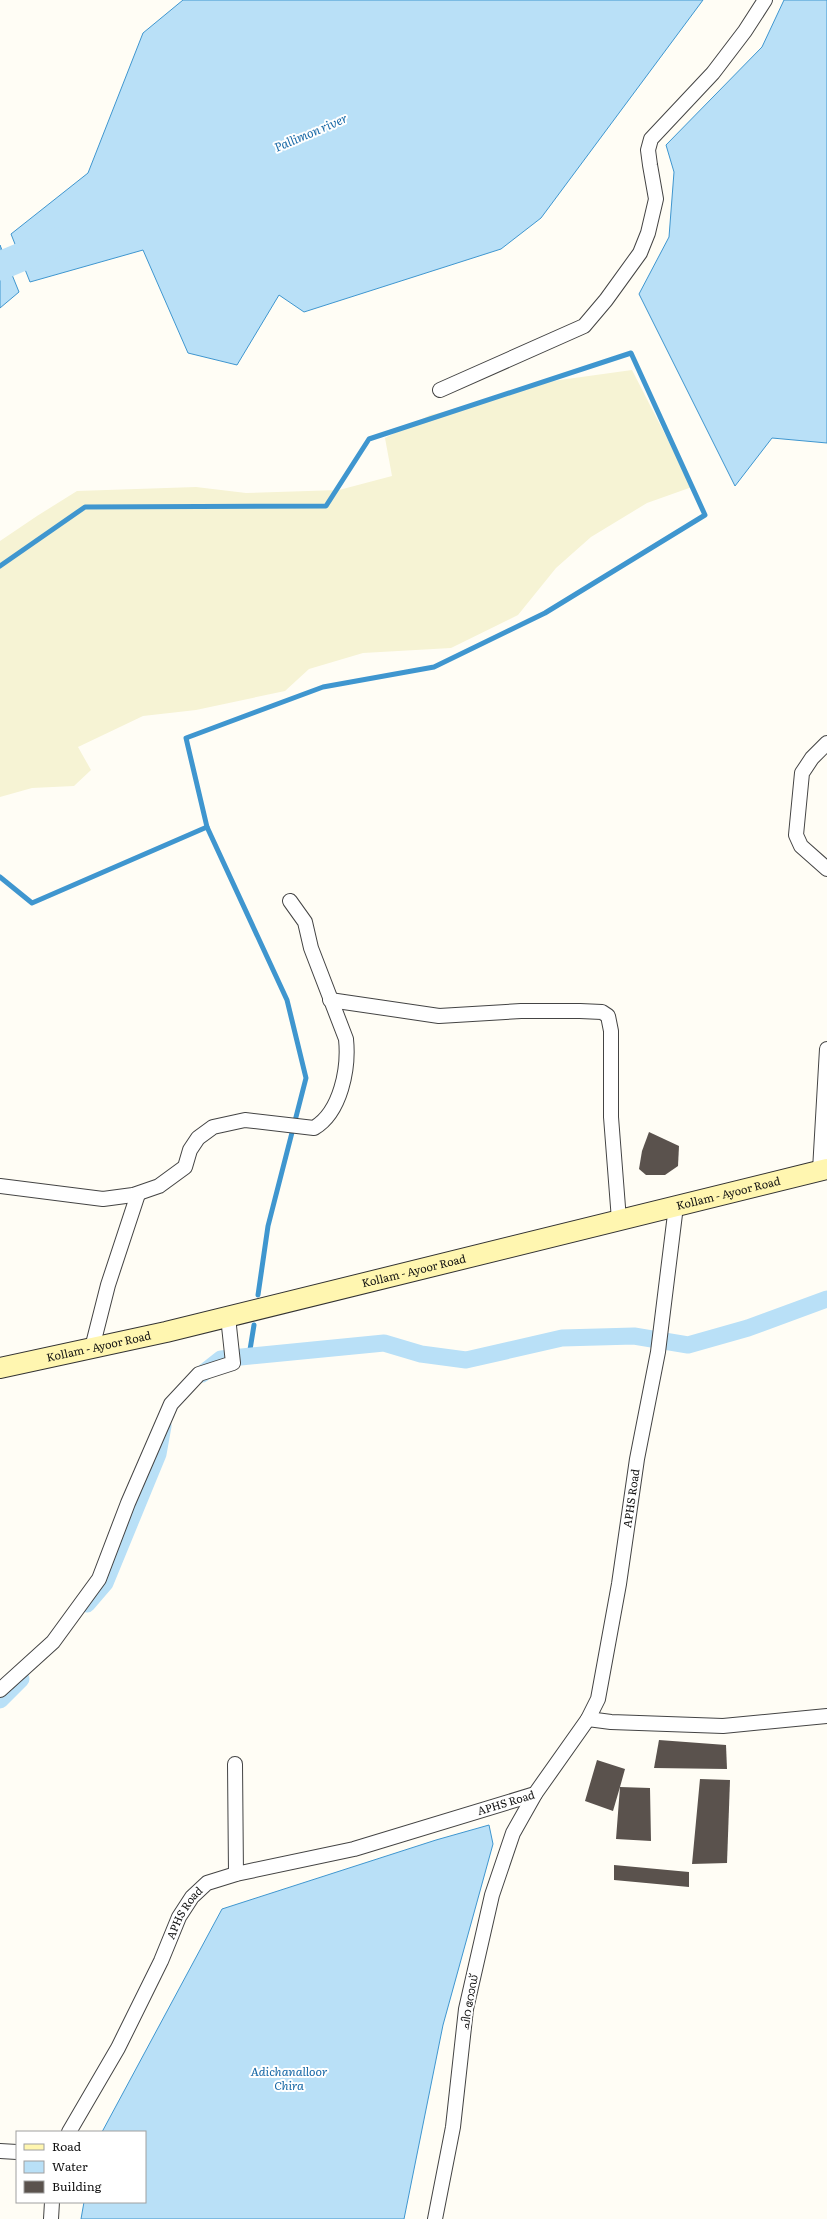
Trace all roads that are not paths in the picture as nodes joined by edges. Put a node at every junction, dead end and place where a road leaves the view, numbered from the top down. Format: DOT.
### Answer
graph roads {
  1 [pos="765,0"];
  2 [pos="440,390"];
  3 [pos="827,743"];
  4 [pos="827,869"];
  5 [pos="290,901"];
  6 [pos="330,1000"];
  7 [pos="827,1049"];
  8 [pos="824,1169"];
  9 [pos="0,1186"];
  10 [pos="138,1194"];
  11 [pos="676,1206"];
  12 [pos="619,1220"];
  13 [pos="228,1317"];
  14 [pos="92,1348"];
  15 [pos="0,1368"];
  16 [pos="0,1690"];
  17 [pos="827,1716"];
  18 [pos="588,1719"];
  19 [pos="235,1764"];
  20 [pos="535,1794"];
  21 [pos="236,1874"];
  22 [pos="69,2131"];
  23 [pos="0,2150"];
  24 [pos="16,2152"];
  25 [pos="52,2203"];
  26 [pos="51,2219"];
  27 [pos="435,2219"];
  1 -- 2 [label="street"];
  3 -- 4 [label="street"];
  5 -- 6 [label="street"];
  6 -- 10 [label="street"];
  6 -- 12 [label="street"];
  7 -- 8 [label="street"];
  8 -- 11 [label="main road, Kollam - Ayoor Road"];
  9 -- 10 [label="street"];
  10 -- 14 [label="street"];
  11 -- 12 [label="main road, Kollam - Ayoor Road"];
  11 -- 18 [label="street, APHS Road"];
  12 -- 13 [label="main road, Kollam - Ayoor Road"];
  13 -- 14 [label="main road, Kollam - Ayoor Road"];
  13 -- 16 [label="street"];
  14 -- 15 [label="main road, Kollam - Ayoor Road"];
  17 -- 18 [label="street"];
  18 -- 20 [label="street, APHS Road"];
  19 -- 21 [label="street"];
  20 -- 21 [label="street, APHS Road"];
  20 -- 27 [label="street, ചിറ റോഡ്"];
  21 -- 22 [label="street, APHS Road"];
  23 -- 24 [label="street"];
  25 -- 26 [label="street"];
}
